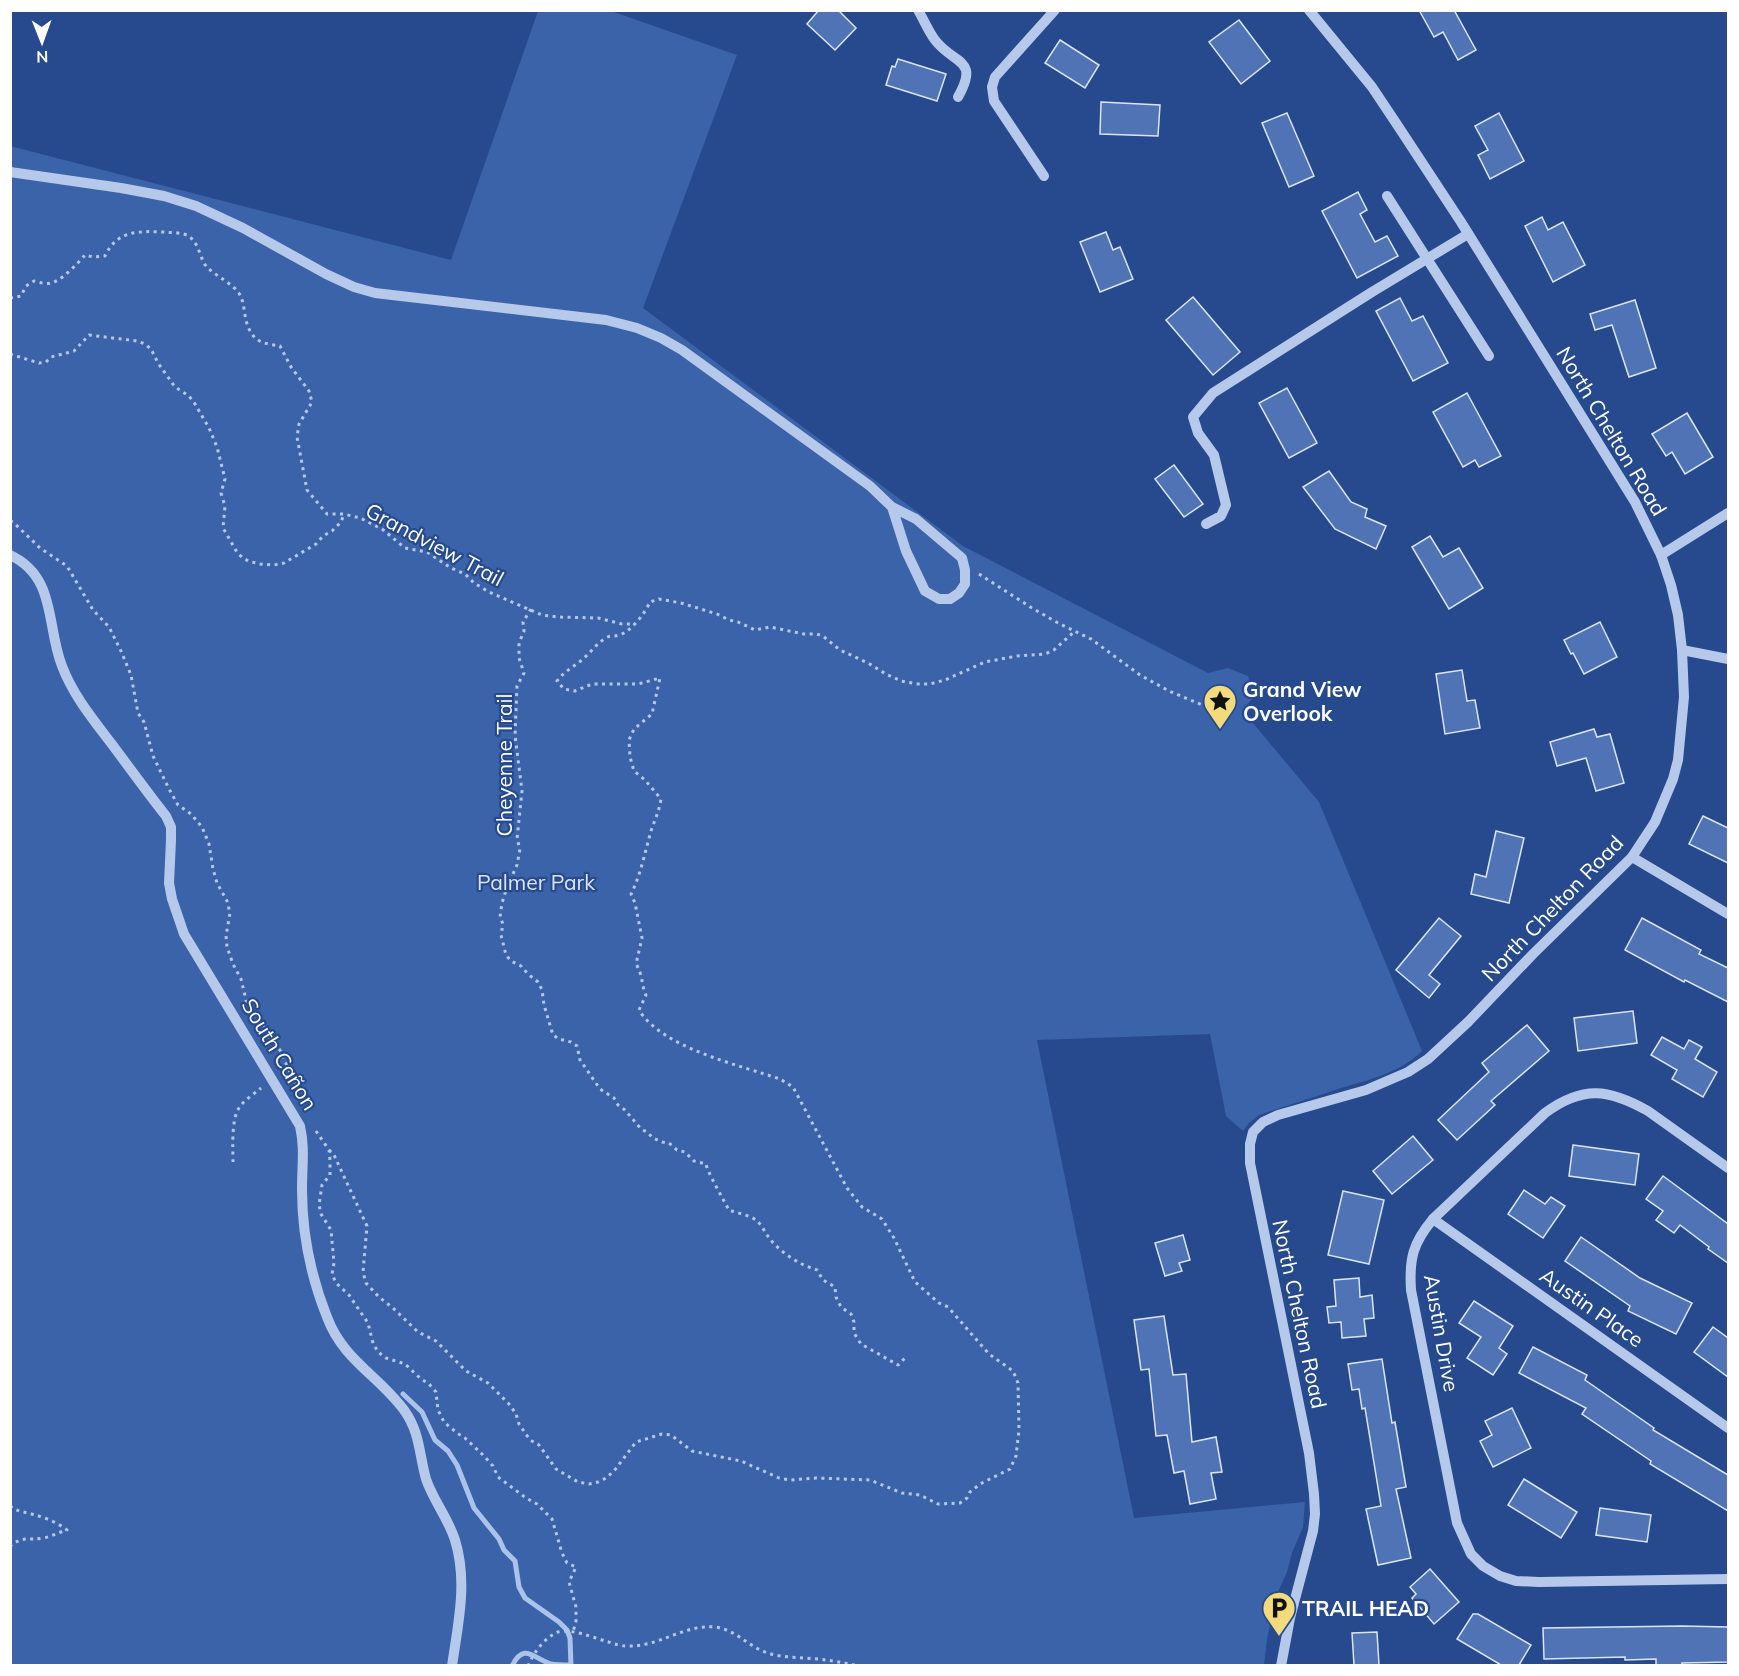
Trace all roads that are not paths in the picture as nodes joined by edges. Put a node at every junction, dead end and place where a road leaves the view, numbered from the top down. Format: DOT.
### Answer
graph roads {
  1 [pos="918,10"];
  2 [pos="1055,10"];
  3 [pos="1309,10"];
  4 [pos="958,97"];
  5 [pos="10,172"];
  6 [pos="1044,176"];
  7 [pos="1388,196"];
  8 [pos="1468,234"];
  9 [pos="1427,259"];
  10 [pos="1490,356"];
  11 [pos="892,507"];
  12 [pos="1728,513"];
  13 [pos="1206,524"];
  14 [pos="10,555"];
  15 [pos="1661,555"];
  16 [pos="1682,650"];
  17 [pos="1728,659"];
  18 [pos="1632,856"];
  19 [pos="1728,914"];
  20 [pos="1728,1168"];
  21 [pos="1433,1219"];
  22 [pos="1728,1428"];
  23 [pos="1728,1579"];
  24 [pos="1284,1648"];
  25 [pos="452,1665"];
  26 [pos="1281,1665"];
  27 [pos="1289,1665"];
  1 -- 4 [label="street"];
  2 -- 6 [label="street"];
  3 -- 8 [label="street, North Chelton Road"];
  5 -- 11 [label="street"];
  7 -- 9 [label="street"];
  8 -- 9 [label="street"];
  8 -- 15 [label="street, North Chelton Road"];
  9 -- 10 [label="street"];
  9 -- 13 [label="street"];
  11 -- 11 [label="street"];
  12 -- 15 [label="street"];
  14 -- 25 [label="street, South Cañon"];
  15 -- 16 [label="street, North Chelton Road"];
  16 -- 17 [label="street"];
  16 -- 18 [label="street, North Chelton Road"];
  18 -- 19 [label="street"];
  18 -- 24 [label="street, North Chelton Road"];
  20 -- 21 [label="street, Austin Drive"];
  21 -- 22 [label="street, Austin Place"];
  21 -- 23 [label="street, Austin Drive"];
  24 -- 26 [label="street, North Chelton Road"];
  24 -- 27 [label="street, North Chelton Road"];
}
